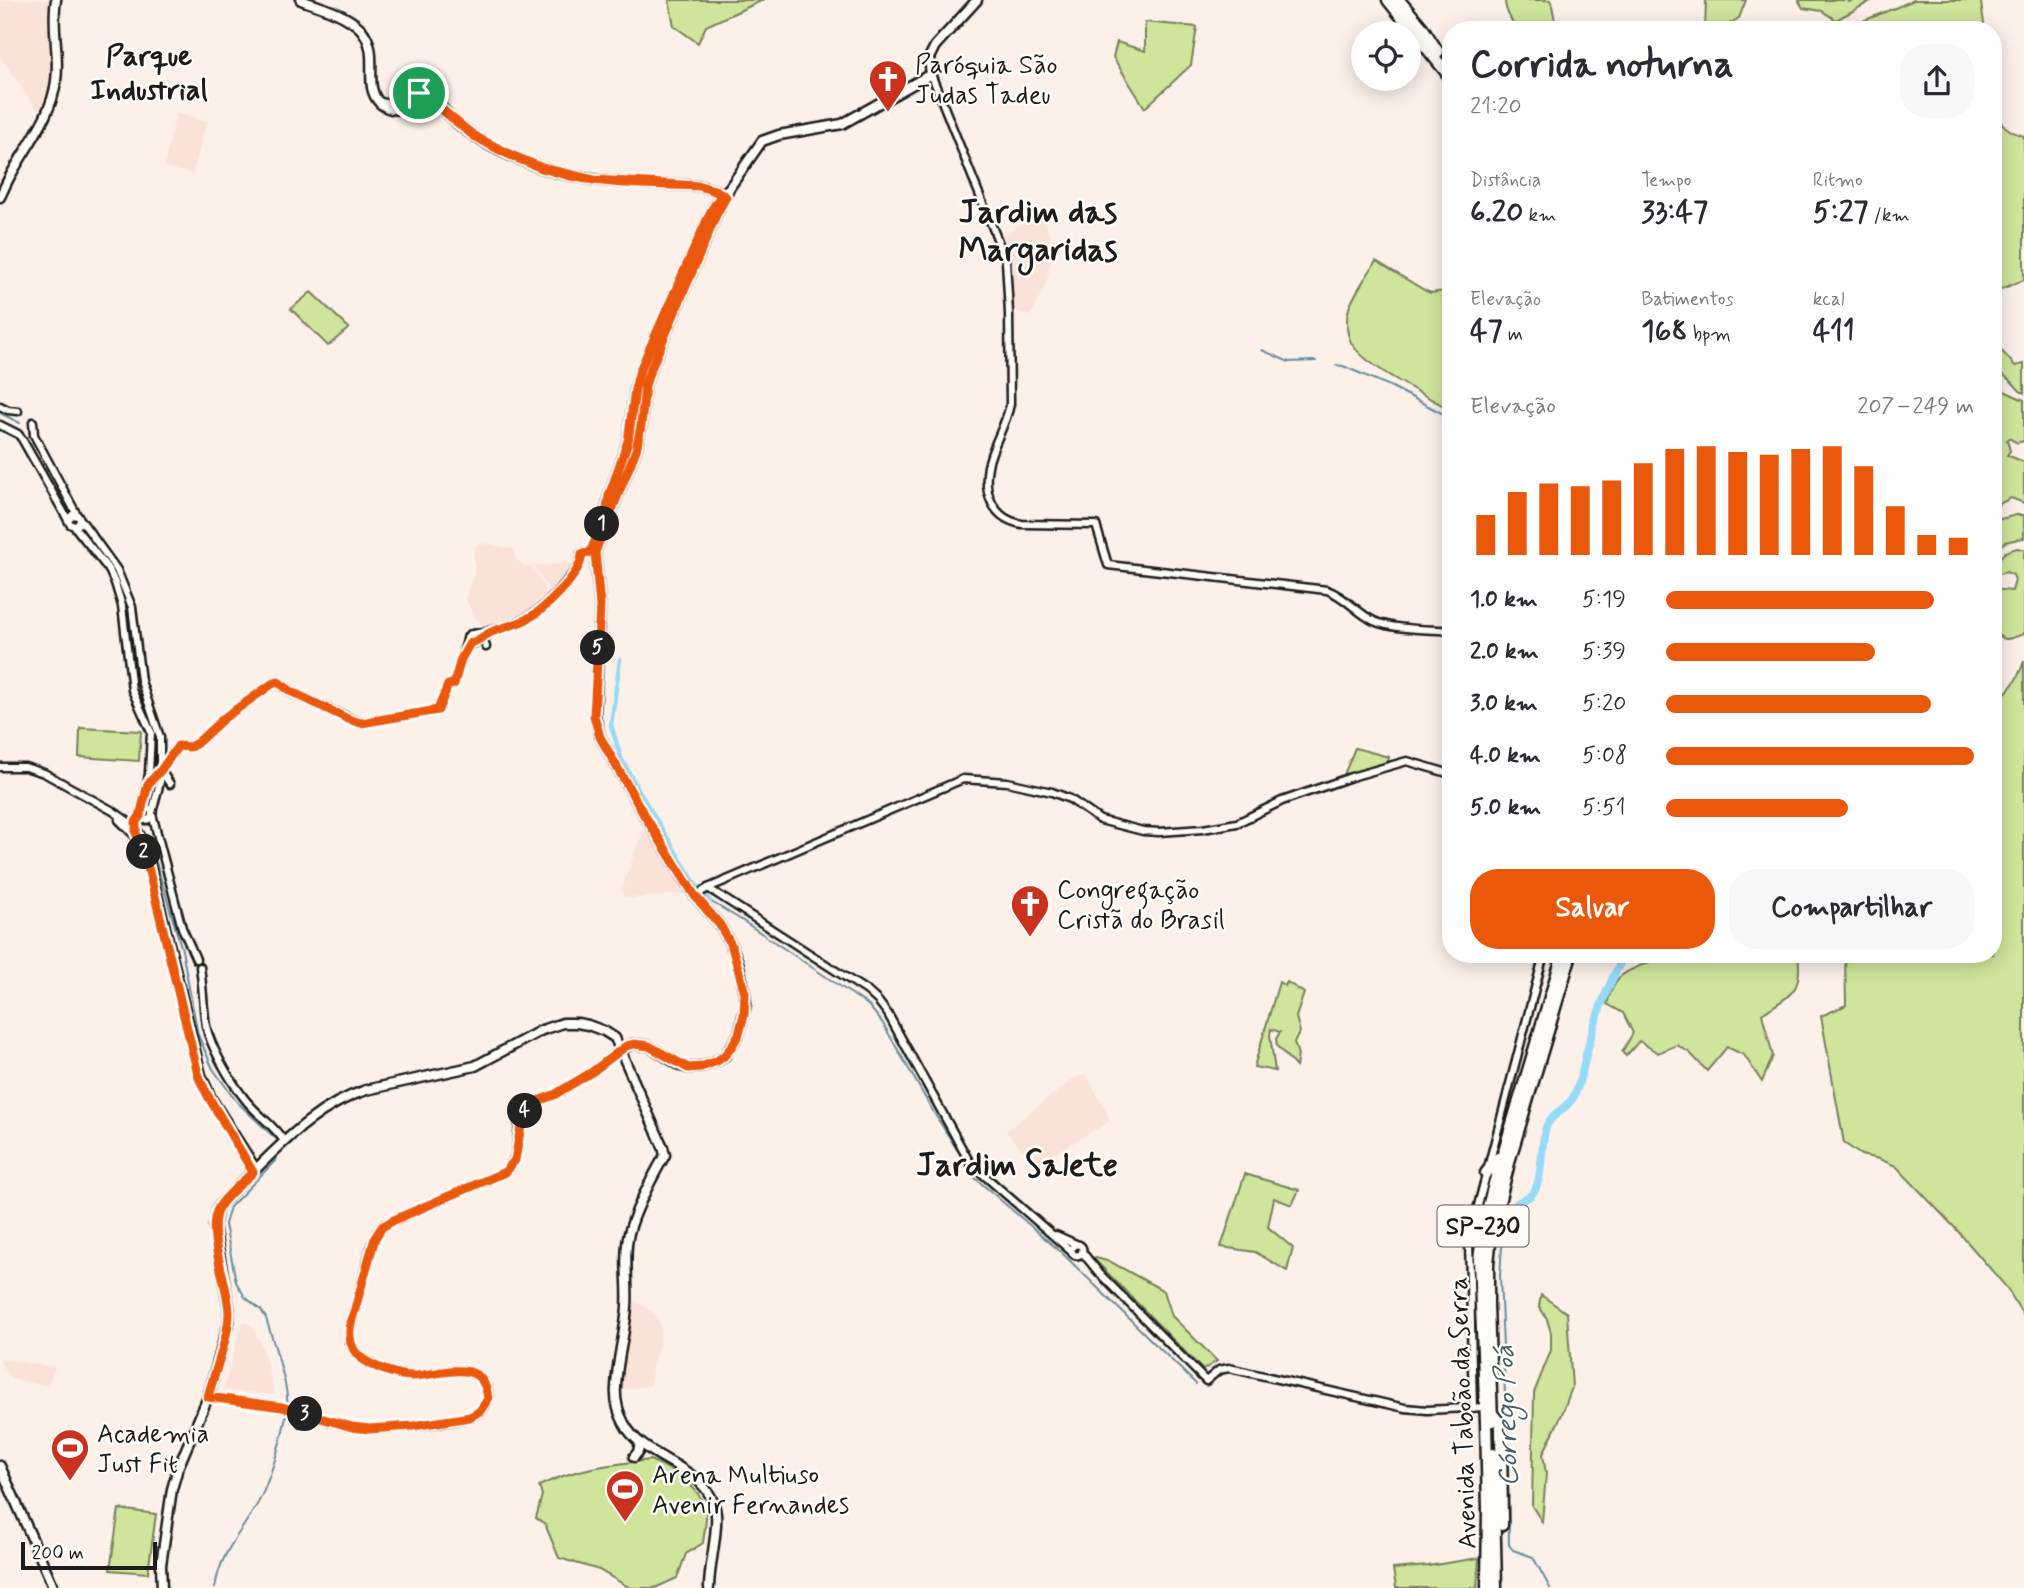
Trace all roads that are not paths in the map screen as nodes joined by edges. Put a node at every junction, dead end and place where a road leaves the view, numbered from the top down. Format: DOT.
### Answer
graph roads {
  1 [pos="56,0"];
  2 [pos="300,0"];
  3 [pos="977,0"];
  4 [pos="1388,0"];
  5 [pos="1399,0"];
  6 [pos="1442,58"];
  7 [pos="1442,67"];
  8 [pos="931,74"];
  9 [pos="412,90"];
  10 [pos="380,103"];
  11 [pos="428,103"];
  12 [pos="411,107"];
  13 [pos="441,109"];
  14 [pos="10,176"];
  15 [pos="0,189"];
  16 [pos="724,196"];
  17 [pos="0,197"];
  18 [pos="0,406"];
  19 [pos="18,411"];
  20 [pos="33,422"];
  21 [pos="0,425"];
  22 [pos="35,436"];
  23 [pos="29,450"];
  24 [pos="79,518"];
  25 [pos="68,520"];
  26 [pos="74,526"];
  27 [pos="589,553"];
  28 [pos="1442,630"];
  29 [pos="489,633"];
  30 [pos="486,647"];
  31 [pos="0,766"];
  32 [pos="161,770"];
  33 [pos="1442,771"];
  34 [pos="148,784"];
  35 [pos="170,784"];
  36 [pos="107,809"];
  37 [pos="152,813"];
  38 [pos="143,817"];
  39 [pos="124,824"];
  40 [pos="136,827"];
  41 [pos="137,838"];
  42 [pos="146,845"];
  43 [pos="702,892"];
  44 [pos="1542,963"];
  45 [pos="1560,963"];
  46 [pos="1568,963"];
  47 [pos="621,1049"];
  48 [pos="284,1142"];
  49 [pos="1507,1154"];
  50 [pos="254,1170"];
  51 [pos="1486,1173"];
  52 [pos="1477,1206"];
  53 [pos="1483,1223"];
  54 [pos="1053,1234"];
  55 [pos="1076,1253"];
  56 [pos="1480,1345"];
  57 [pos="208,1397"];
  58 [pos="1473,1408"];
  59 [pos="1488,1410"];
  60 [pos="1486,1422"];
  61 [pos="640,1443"];
  62 [pos="635,1457"];
  63 [pos="0,1466"];
  64 [pos="54,1588"];
  65 [pos="162,1588"];
  66 [pos="709,1588"];
  67 [pos="1487,1588"];
  68 [pos="1498,1588"];
  1 -- 14 [label="main road"];
  2 -- 10 [label="main road"];
  3 -- 8 [label="main road"];
  4 -- 7 [label="highway"];
  5 -- 6 [label="highway"];
  8 -- 16 [label="main road"];
  8 -- 28 [label="street"];
  9 -- 10 [label="main road"];
  9 -- 11 [label="main road"];
  9 -- 12 [label="main road"];
  9 -- 13 [label="main road"];
  10 -- 12 [label="main road"];
  11 -- 12 [label="main road"];
  11 -- 13 [label="main road"];
  13 -- 16 [label="main road"];
  14 -- 15 [label="main road"];
  14 -- 17 [label="main road"];
  16 -- 27 [label="main road"];
  18 -- 19 [label="street"];
  20 -- 22 [label="street"];
  21 -- 23 [label="street"];
  22 -- 23 [label="street"];
  22 -- 24 [label="street"];
  23 -- 25 [label="street"];
  24 -- 25 [label="street"];
  24 -- 26 [label="street"];
  24 -- 32 [label="street"];
  25 -- 26 [label="street"];
  26 -- 34 [label="street"];
  27 -- 29 [label="street"];
  27 -- 43 [label="main road"];
  29 -- 30 [label="street"];
  29 -- 32 [label="street"];
  31 -- 36 [label="street"];
  32 -- 34 [label="street"];
  32 -- 35 [label="street"];
  32 -- 37 [label="street"];
  33 -- 43 [label="street"];
  34 -- 38 [label="street"];
  36 -- 39 [label="street"];
  36 -- 40 [label="street"];
  37 -- 38 [label="street"];
  37 -- 48 [label="street"];
  38 -- 40 [label="street"];
  38 -- 42 [label="street"];
  39 -- 40 [label="street"];
  39 -- 41 [label="street"];
  40 -- 41 [label="street"];
  40 -- 42 [label="street"];
  41 -- 50 [label="street"];
  42 -- 50 [label="street"];
  43 -- 47 [label="main road"];
  43 -- 54 [label="street"];
  44 -- 51 [label="street"];
  45 -- 49 [label="highway, Avenida Taboão da Serra / SP-230"];
  46 -- 49 [label="highway, SP-230"];
  47 -- 48 [label="main road"];
  47 -- 57 [label="street"];
  47 -- 61 [label="main road"];
  48 -- 50 [label="main road"];
  49 -- 51 [label="highway"];
  49 -- 53 [label="highway, Avenida Taboão da Serra / SP-230"];
  49 -- 56 [label="highway, Avenida Taboão da Serra / SP-230"];
  50 -- 57 [label="main road"];
  51 -- 52 [label="street"];
  52 -- 53 [label="highway"];
  52 -- 56 [label="street"];
  53 -- 56 [label="highway, Avenida Taboão da Serra / SP-230"];
  54 -- 55 [label="street"];
  54 -- 55 [label="street"];
  55 -- 58 [label="street"];
  56 -- 58 [label="street"];
  56 -- 59 [label="highway, Avenida Taboão da Serra / SP-230"];
  57 -- 65 [label="main road"];
  58 -- 59 [label="street"];
  58 -- 60 [label="street"];
  59 -- 60 [label="highway, Avenida Taboão da Serra / SP-230"];
  59 -- 68 [label="highway, Avenida Taboão da Serra / SP-230"];
  60 -- 67 [label="highway, Avenida Taboão da Serra / SP-230"];
  61 -- 62 [label="main road"];
  61 -- 66 [label="main road"];
  63 -- 64 [label="main road"];
}
